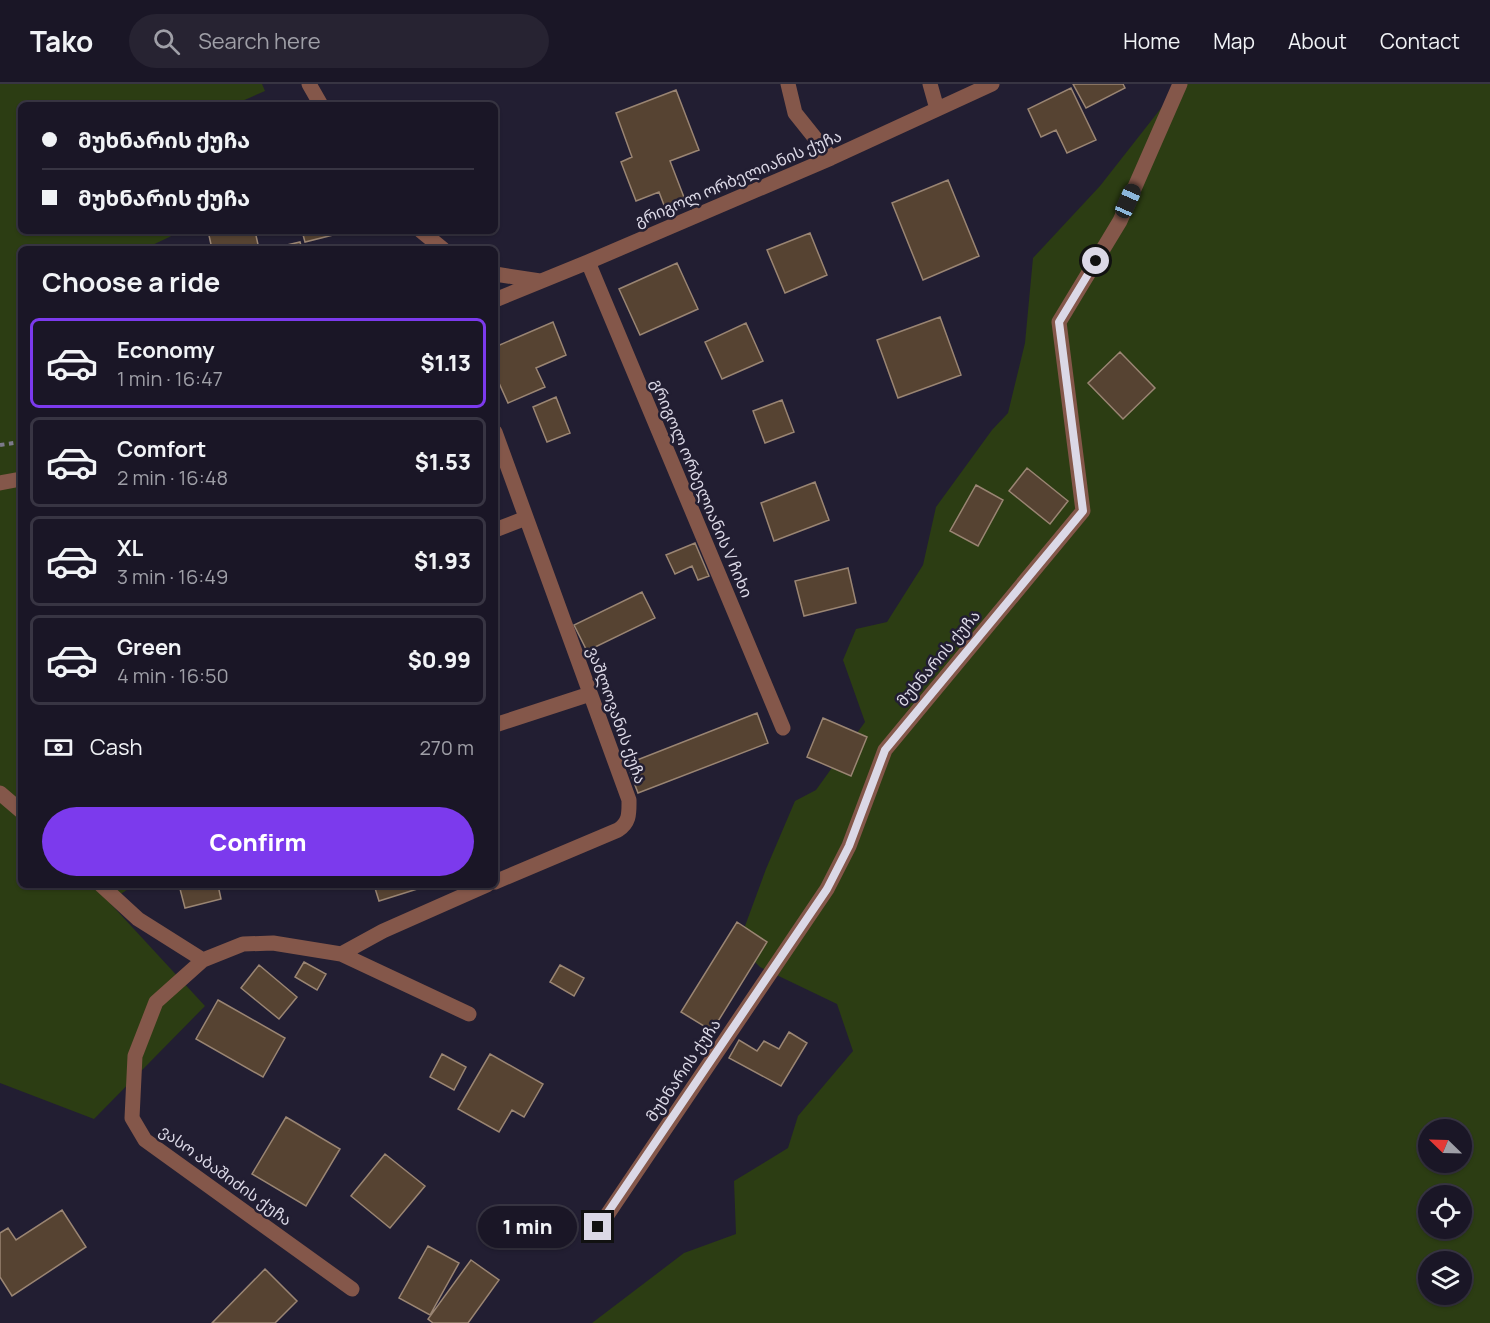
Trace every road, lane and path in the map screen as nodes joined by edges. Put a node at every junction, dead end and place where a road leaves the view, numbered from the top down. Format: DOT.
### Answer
graph roads {
  1 [pos="309,84"];
  2 [pos="788,84"];
  3 [pos="930,84"];
  4 [pos="993,84"];
  5 [pos="1180,84"];
  6 [pos="319,102"];
  7 [pos="937,110"];
  8 [pos="831,158"];
  9 [pos="425,234"];
  10 [pos="439,246"];
  11 [pos="588,262"];
  12 [pos="498,274"];
  13 [pos="540,281"];
  14 [pos="498,299"];
  15 [pos="498,440"];
  16 [pos="18,442"];
  17 [pos="0,445"];
  18 [pos="18,480"];
  19 [pos="0,483"];
  20 [pos="526,518"];
  21 [pos="498,529"];
  22 [pos="590,694"];
  23 [pos="498,724"];
  24 [pos="783,728"];
  25 [pos="0,792"];
  26 [pos="18,808"];
  27 [pos="498,881"];
  28 [pos="104,888"];
  29 [pos="480,888"];
  30 [pos="341,954"];
  31 [pos="203,960"];
  32 [pos="468,1014"];
  33 [pos="598,1227"];
  34 [pos="352,1289"];
  1 -- 6 [label="street"];
  2 -- 8 [label="street"];
  3 -- 7 [label="street"];
  4 -- 7 [label="street, გრიგოლ ორბელიანის ქუჩა"];
  5 -- 33 [label="street, მუხნარის ქუჩა"];
  7 -- 8 [label="street, გრიგოლ ორბელიანის ქუჩა"];
  8 -- 11 [label="street, გრიგოლ ორბელიანის ქუჩა"];
  9 -- 10 [label="street"];
  11 -- 13 [label="street, გრიგოლ ორბელიანის ქუჩა"];
  11 -- 24 [label="street, გრიგოლ ორბელიანის V ჩიხი"];
  12 -- 13 [label="street"];
  13 -- 14 [label="street, გრიგოლ ორბელიანის ქუჩა"];
  15 -- 20 [label="street, ვაშლოვანის ქუჩა"];
  16 -- 17 [label="path"];
  18 -- 19 [label="street"];
  20 -- 21 [label="street"];
  20 -- 22 [label="street, ვაშლოვანის ქუჩა"];
  22 -- 23 [label="street"];
  22 -- 27 [label="street, ვაშლოვანის ქუჩა"];
  25 -- 26 [label="street"];
  28 -- 31 [label="street"];
  29 -- 30 [label="street"];
  30 -- 31 [label="street, ვასო აბაშიძის ქუჩა"];
  30 -- 32 [label="street, ვასო აბაშიძის ქუჩა"];
  31 -- 34 [label="street, ვასო აბაშიძის ქუჩა"];
}
